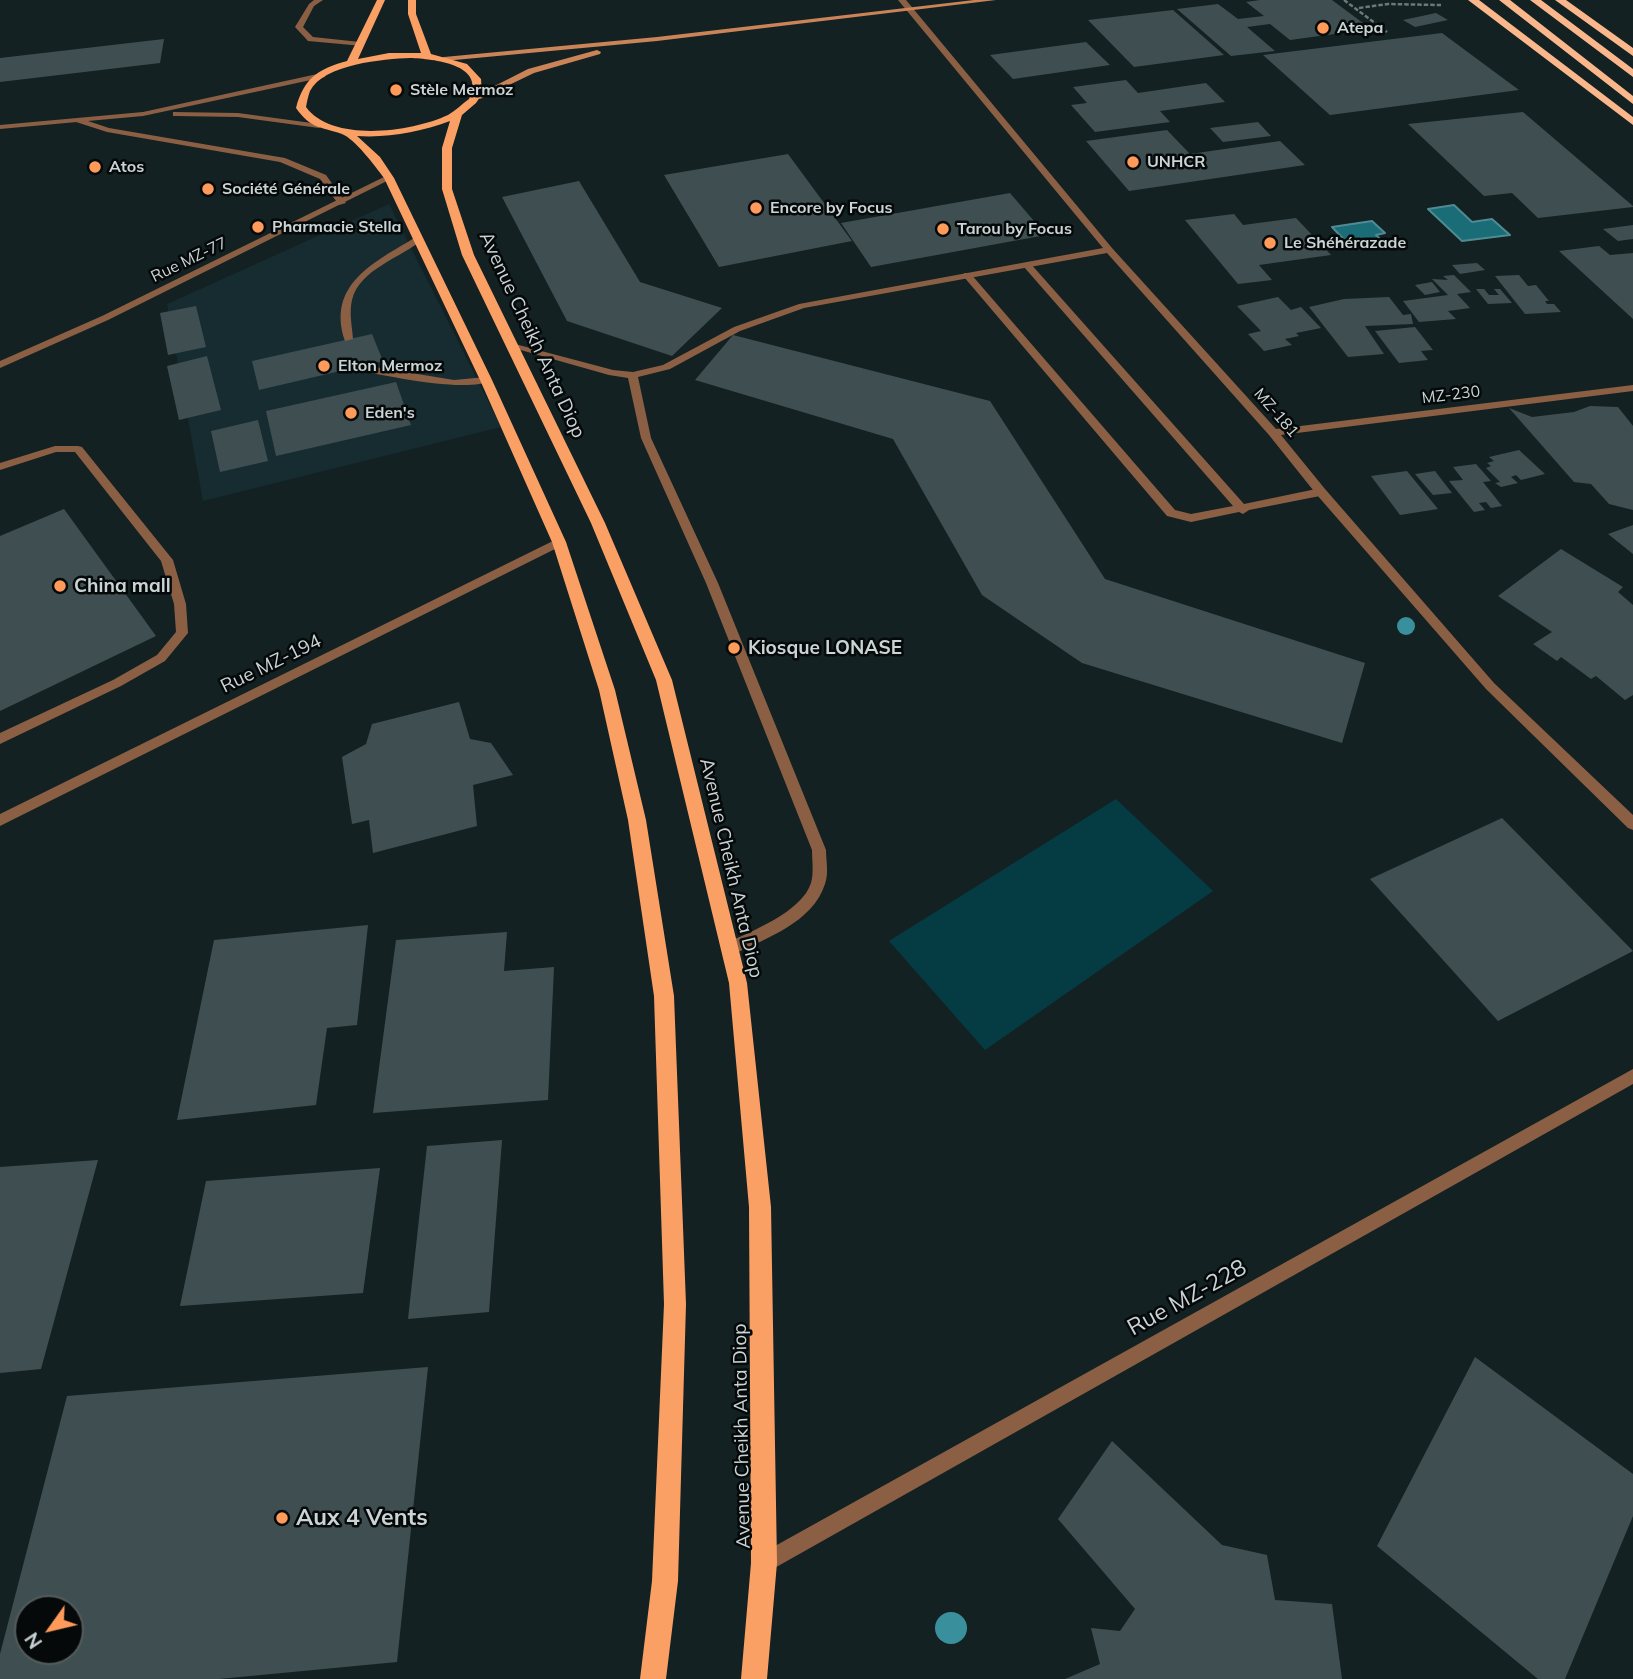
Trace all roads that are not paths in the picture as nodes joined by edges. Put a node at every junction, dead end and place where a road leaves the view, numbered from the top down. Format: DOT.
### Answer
graph roads {
  1 [pos="319,0"];
  2 [pos="381,0"];
  3 [pos="412,0"];
  4 [pos="992,0"];
  5 [pos="1504,0"];
  6 [pos="1535,0"];
  7 [pos="1560,0"];
  8 [pos="1477,3"];
  9 [pos="906,5"];
  10 [pos="657,39"];
  11 [pos="360,44"];
  12 [pos="1633,53"];
  13 [pos="427,56"];
  14 [pos="444,59"];
  15 [pos="351,63"];
  16 [pos="1633,74"];
  17 [pos="322,75"];
  18 [pos="477,97"];
  19 [pos="1633,101"];
  20 [pos="143,114"];
  21 [pos="457,115"];
  22 [pos="79,120"];
  23 [pos="1633,122"];
  24 [pos="319,126"];
  25 [pos="0,127"];
  26 [pos="349,134"];
  27 [pos="389,178"];
  28 [pos="342,203"];
  29 [pos="419,239"];
  30 [pos="1109,250"];
  31 [pos="1027,265"];
  32 [pos="967,275"];
  33 [pos="348,339"];
  34 [pos="515,347"];
  35 [pos="0,365"];
  36 [pos="357,367"];
  37 [pos="633,375"];
  38 [pos="486,380"];
  39 [pos="1633,388"];
  40 [pos="1273,433"];
  41 [pos="0,467"];
  42 [pos="1321,492"];
  43 [pos="1243,510"];
  44 [pos="559,542"];
  45 [pos="0,739"];
  46 [pos="0,820"];
  47 [pos="1633,824"];
  48 [pos="729,948"];
  49 [pos="1633,1076"];
  50 [pos="764,1563"];
  51 [pos="653,1679"];
  52 [pos="754,1679"];
  1 -- 11 [label="street"];
  2 -- 11 [label="main road"];
  3 -- 13 [label="main road"];
  4 -- 9 [label="main road"];
  5 -- 19 [label="highway"];
  6 -- 16 [label="highway"];
  7 -- 12 [label="highway"];
  8 -- 23 [label="highway"];
  9 -- 10 [label="main road"];
  9 -- 30 [label="street, MZ-181"];
  10 -- 14 [label="main road"];
  10 -- 18 [label="main road"];
  11 -- 15 [label="main road"];
  13 -- 14 [label="main road"];
  13 -- 15 [label="main road"];
  14 -- 18 [label="main road"];
  15 -- 17 [label="main road"];
  17 -- 20 [label="street"];
  17 -- 24 [label="main road"];
  18 -- 21 [label="main road"];
  20 -- 22 [label="street"];
  20 -- 24 [label="street"];
  21 -- 26 [label="main road"];
  21 -- 34 [label="main road, Avenue Cheikh Anta Diop"];
  22 -- 25 [label="street"];
  22 -- 28 [label="street"];
  24 -- 26 [label="main road"];
  26 -- 27 [label="main road"];
  27 -- 28 [label="street, Rue MZ-77"];
  27 -- 29 [label="main road"];
  28 -- 35 [label="street, Rue MZ-77"];
  29 -- 33 [label="street"];
  29 -- 38 [label="main road"];
  30 -- 31 [label="street"];
  30 -- 40 [label="street, MZ-181"];
  31 -- 32 [label="street"];
  31 -- 43 [label="street"];
  32 -- 37 [label="street"];
  32 -- 43 [label="street"];
  34 -- 37 [label="street"];
  34 -- 48 [label="main road, Avenue Cheikh Anta Diop"];
  36 -- 38 [label="street"];
  37 -- 48 [label="street"];
  38 -- 44 [label="main road"];
  39 -- 40 [label="street, MZ-230"];
  40 -- 42 [label="street, MZ-181"];
  41 -- 45 [label="street"];
  42 -- 43 [label="street"];
  42 -- 47 [label="street, MZ-181"];
  44 -- 46 [label="street, Rue MZ-194"];
  44 -- 51 [label="main road"];
  48 -- 50 [label="main road, Avenue Cheikh Anta Diop"];
  49 -- 50 [label="street, Rue MZ-228"];
  50 -- 52 [label="main road, Avenue Cheikh Anta Diop"];
}
